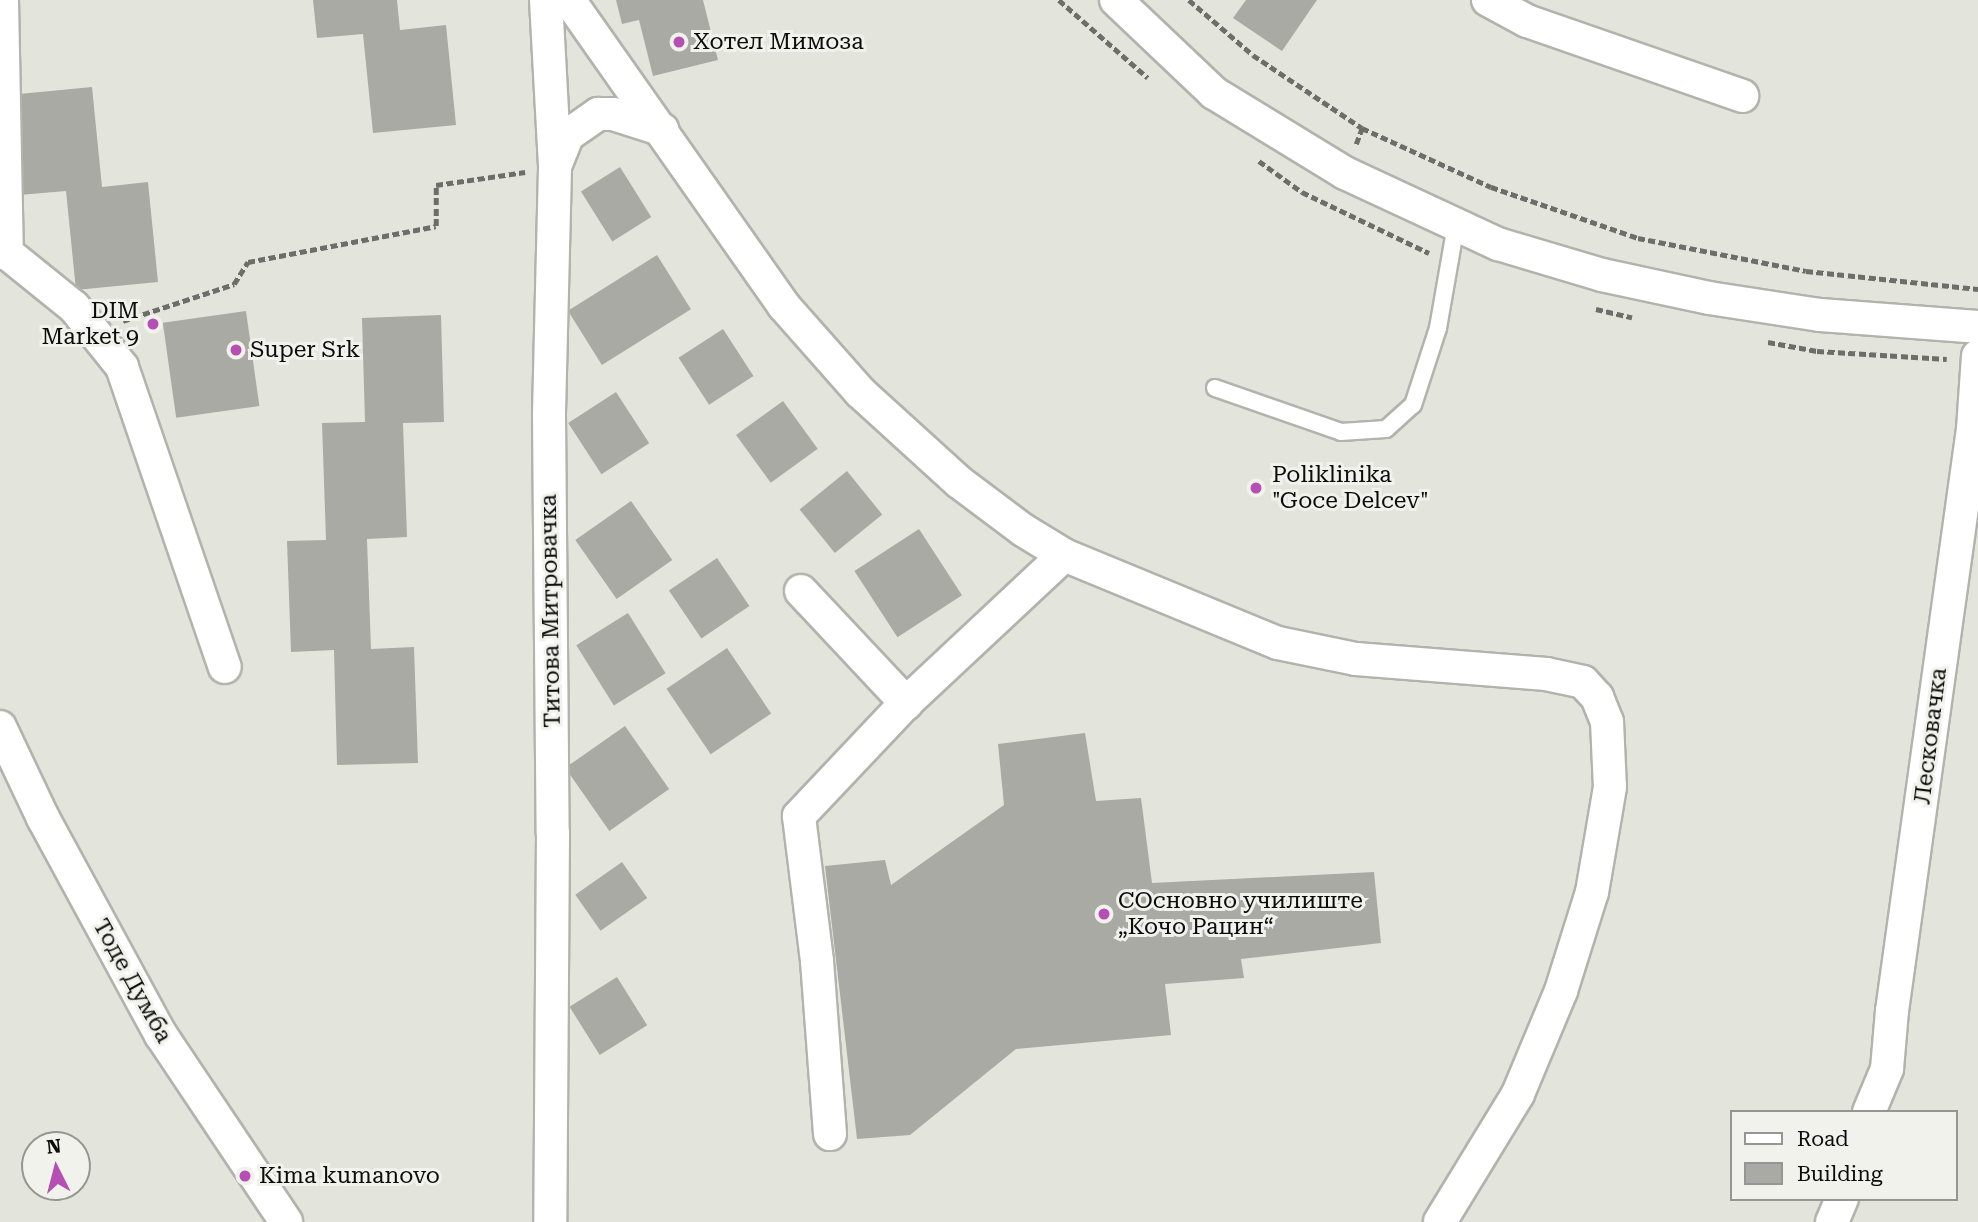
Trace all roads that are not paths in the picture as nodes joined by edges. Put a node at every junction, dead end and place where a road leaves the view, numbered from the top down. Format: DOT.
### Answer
graph roads {
  1 [pos="2,0"];
  2 [pos="547,0"];
  3 [pos="569,0"];
  4 [pos="1116,0"];
  5 [pos="1488,0"];
  6 [pos="1742,96"];
  7 [pos="663,130"];
  8 [pos="555,168"];
  9 [pos="1456,225"];
  10 [pos="4,253"];
  11 [pos="1978,327"];
  12 [pos="1978,356"];
  13 [pos="1215,388"];
  14 [pos="1064,555"];
  15 [pos="801,591"];
  16 [pos="225,667"];
  17 [pos="906,703"];
  18 [pos="0,727"];
  19 [pos="1870,1110"];
  20 [pos="830,1135"];
  21 [pos="1841,1201"];
  22 [pos="286,1222"];
  23 [pos="550,1222"];
  24 [pos="1440,1222"];
  25 [pos="1832,1222"];
  1 -- 10 [label="street"];
  2 -- 8 [label="street, Титова Митровачка"];
  3 -- 7 [label="street"];
  4 -- 9 [label="street"];
  5 -- 6 [label="street"];
  7 -- 8 [label="street"];
  7 -- 14 [label="street"];
  8 -- 23 [label="street, Титова Митровачка"];
  9 -- 11 [label="street"];
  9 -- 13 [label="lane"];
  10 -- 16 [label="street"];
  12 -- 19 [label="street, Лесковачка"];
  14 -- 17 [label="street"];
  14 -- 24 [label="street"];
  15 -- 17 [label="street"];
  17 -- 20 [label="street"];
  18 -- 22 [label="street, Тоде Думба"];
  21 -- 25 [label="street"];
}
